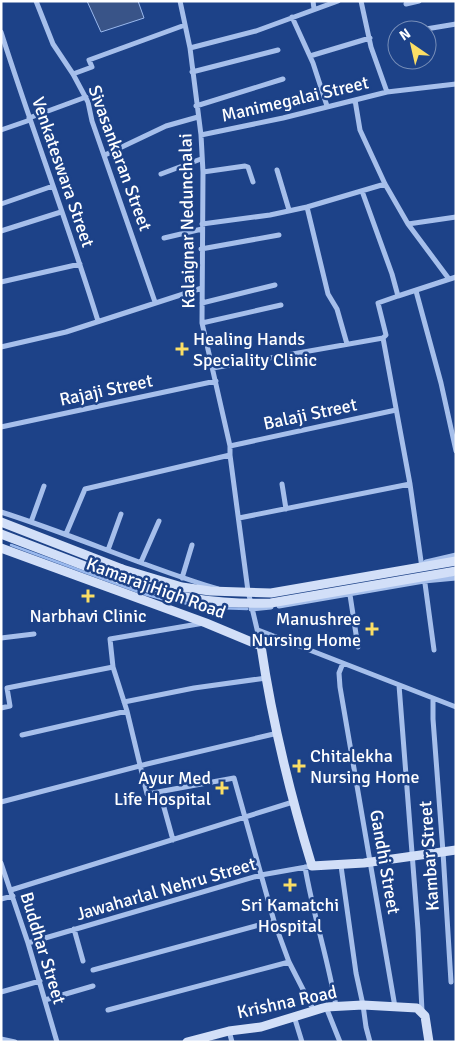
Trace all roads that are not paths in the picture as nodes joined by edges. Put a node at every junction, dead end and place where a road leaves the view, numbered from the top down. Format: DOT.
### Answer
graph roads {
  1 [pos="36,1"];
  2 [pos="180,1"];
  3 [pos="313,1"];
  4 [pos="338,1"];
  5 [pos="361,1"];
  6 [pos="419,1"];
  7 [pos="406,4"];
  8 [pos="314,9"];
  9 [pos="292,17"];
  10 [pos="456,24"];
  11 [pos="185,25"];
  12 [pos="437,27"];
  13 [pos="1,32"];
  14 [pos="370,38"];
  15 [pos="190,48"];
  16 [pos="278,50"];
  17 [pos="310,56"];
  18 [pos="192,72"];
  19 [pos="73,74"];
  20 [pos="283,80"];
  21 [pos="456,84"];
  22 [pos="387,92"];
  23 [pos="86,97"];
  24 [pos="355,100"];
  25 [pos="196,106"];
  26 [pos="327,106"];
  27 [pos="198,117"];
  28 [pos="29,119"];
  29 [pos="1,130"];
  30 [pos="201,136"];
  31 [pos="105,155"];
  32 [pos="201,159"];
  33 [pos="277,170"];
  34 [pos="203,172"];
  35 [pos="161,174"];
  36 [pos="253,182"];
  37 [pos="385,184"];
  38 [pos="53,186"];
  39 [pos="362,191"];
  40 [pos="1,204"];
  41 [pos="306,206"];
  42 [pos="289,210"];
  43 [pos="61,212"];
  44 [pos="456,217"];
  45 [pos="408,224"];
  46 [pos="202,227"];
  47 [pos="1,231"];
  48 [pos="279,235"];
  49 [pos="164,238"];
  50 [pos="201,250"];
  51 [pos="80,264"];
  52 [pos="456,277"];
  53 [pos="449,279"];
  54 [pos="1,282"];
  55 [pos="275,285"];
  56 [pos="202,288"];
  57 [pos="416,291"];
  58 [pos="398,296"];
  59 [pos="156,302"];
  60 [pos="202,303"];
  61 [pos="281,305"];
  62 [pos="98,321"];
  63 [pos="202,323"];
  64 [pos="383,338"];
  65 [pos="347,344"];
  66 [pos="1,347"];
  67 [pos="213,368"];
  68 [pos="216,381"];
  69 [pos="396,410"];
  70 [pos="1,427"];
  71 [pos="230,446"];
  72 [pos="456,450"];
  73 [pos="230,455"];
  74 [pos="282,484"];
  75 [pos="410,484"];
  76 [pos="44,486"];
  77 [pos="286,509"];
  78 [pos="1,512"];
  79 [pos="120,514"];
  80 [pos="239,518"];
  81 [pos="159,521"];
  82 [pos="1,522"];
  83 [pos="31,522"];
  84 [pos="1,534"];
  85 [pos="66,534"];
  86 [pos="192,545"];
  87 [pos="1,548"];
  88 [pos="108,550"];
  89 [pos="456,556"];
  90 [pos="456,561"];
  91 [pos="141,562"];
  92 [pos="422,563"];
  93 [pos="456,571"];
  94 [pos="182,578"];
  95 [pos="456,578"];
  96 [pos="424,582"];
  97 [pos="248,591"];
  98 [pos="350,595"];
  99 [pos="251,609"];
  100 [pos="206,623"];
  101 [pos="258,630"];
  102 [pos="34,634"];
  103 [pos="1,638"];
  104 [pos="261,646"];
  105 [pos="358,647"];
  106 [pos="434,650"];
  107 [pos="343,663"];
  108 [pos="113,667"];
  109 [pos="266,678"];
  110 [pos="399,685"];
  111 [pos="433,699"];
  112 [pos="124,702"];
  113 [pos="1,708"];
  114 [pos="456,708"];
  115 [pos="127,711"];
  116 [pos="278,733"];
  117 [pos="22,735"];
  118 [pos="140,766"];
  119 [pos="160,793"];
  120 [pos="1,802"];
  121 [pos="293,802"];
  122 [pos="245,817"];
  123 [pos="172,840"];
  124 [pos="456,850"];
  125 [pos="444,852"];
  126 [pos="412,856"];
  127 [pos="371,862"];
  128 [pos="1,863"];
  129 [pos="341,866"];
  130 [pos="309,867"];
  131 [pos="261,875"];
  132 [pos="12,893"];
  133 [pos="1,899"];
  134 [pos="274,921"];
  135 [pos="74,929"];
  136 [pos="28,942"];
  137 [pos="83,961"];
  138 [pos="289,962"];
  139 [pos="93,970"];
  140 [pos="40,981"];
  141 [pos="451,982"];
  142 [pos="93,986"];
  143 [pos="1,992"];
  144 [pos="45,1000"];
  145 [pos="363,1005"];
  146 [pos="336,1006"];
  147 [pos="326,1007"];
  148 [pos="396,1007"];
  149 [pos="108,1010"];
  150 [pos="314,1011"];
  151 [pos="422,1011"];
  152 [pos="294,1016"];
  153 [pos="229,1031"];
  154 [pos="1,1039"];
  155 [pos="15,1042"];
  156 [pos="57,1042"];
  157 [pos="187,1042"];
  158 [pos="232,1042"];
  159 [pos="302,1042"];
  160 [pos="340,1042"];
  161 [pos="370,1042"];
  162 [pos="429,1042"];
  1 -- 19 [label="street, Sivasankaran Street"];
  2 -- 11 [label="street, Kalaignar Nedunchalai"];
  3 -- 8 [label="street"];
  4 -- 8 [label="street"];
  5 -- 14 [label="street"];
  6 -- 7 [label="street"];
  8 -- 9 [label="street"];
  9 -- 15 [label="street"];
  9 -- 17 [label="street"];
  10 -- 12 [label="street"];
  11 -- 15 [label="street, Kalaignar Nedunchalai"];
  11 -- 19 [label="street"];
  13 -- 28 [label="street, Venkateswara Street"];
  14 -- 17 [label="street"];
  14 -- 22 [label="street"];
  15 -- 18 [label="street, Kalaignar Nedunchalai"];
  16 -- 18 [label="street"];
  17 -- 26 [label="street"];
  18 -- 25 [label="street, Kalaignar Nedunchalai"];
  19 -- 23 [label="street, Sivasankaran Street"];
  20 -- 25 [label="street"];
  21 -- 22 [label="street, Manimegalai Street"];
  22 -- 24 [label="street, Manimegalai Street"];
  23 -- 28 [label="street"];
  23 -- 31 [label="street, Sivasankaran Street"];
  24 -- 26 [label="street, Manimegalai Street"];
  24 -- 37 [label="street"];
  25 -- 27 [label="street, Kalaignar Nedunchalai"];
  26 -- 30 [label="street, Manimegalai Street"];
  27 -- 30 [label="street, Kalaignar Nedunchalai"];
  27 -- 31 [label="street"];
  28 -- 29 [label="street"];
  28 -- 38 [label="street, Venkateswara Street"];
  30 -- 32 [label="street, Kalaignar Nedunchalai"];
  31 -- 59 [label="street, Sivasankaran Street"];
  32 -- 34 [label="street, Kalaignar Nedunchalai"];
  32 -- 35 [label="street"];
  33 -- 42 [label="street"];
  34 -- 36 [label="street"];
  34 -- 46 [label="street, Kalaignar Nedunchalai"];
  37 -- 39 [label="street"];
  37 -- 45 [label="street"];
  38 -- 40 [label="street"];
  38 -- 43 [label="street, Venkateswara Street"];
  39 -- 41 [label="street"];
  39 -- 58 [label="street"];
  41 -- 42 [label="street"];
  41 -- 65 [label="street"];
  42 -- 46 [label="street"];
  43 -- 47 [label="street"];
  43 -- 51 [label="street, Venkateswara Street"];
  44 -- 45 [label="street"];
  45 -- 53 [label="street"];
  46 -- 49 [label="street"];
  46 -- 50 [label="street, Kalaignar Nedunchalai"];
  48 -- 50 [label="street"];
  50 -- 56 [label="street, Kalaignar Nedunchalai"];
  51 -- 54 [label="street"];
  51 -- 62 [label="street, Venkateswara Street"];
  52 -- 53 [label="street"];
  53 -- 57 [label="street"];
  55 -- 60 [label="street"];
  56 -- 59 [label="street"];
  56 -- 60 [label="street, Kalaignar Nedunchalai"];
  57 -- 58 [label="street"];
  57 -- 72 [label="street"];
  58 -- 64 [label="street"];
  59 -- 62 [label="street"];
  60 -- 63 [label="street, Kalaignar Nedunchalai"];
  61 -- 63 [label="street"];
  62 -- 66 [label="street"];
  63 -- 67 [label="street, Kalaignar Nedunchalai"];
  64 -- 65 [label="street"];
  64 -- 69 [label="street"];
  65 -- 67 [label="street"];
  67 -- 68 [label="street, Kalaignar Nedunchalai"];
  68 -- 70 [label="street, Rajaji Street"];
  68 -- 71 [label="street, Kalaignar Nedunchalai"];
  69 -- 71 [label="street, Balaji Street"];
  69 -- 75 [label="street"];
  71 -- 73 [label="street, Kalaignar Nedunchalai"];
  73 -- 80 [label="street, Kalaignar Nedunchalai"];
  73 -- 85 [label="street"];
  74 -- 77 [label="street"];
  75 -- 77 [label="street"];
  75 -- 92 [label="street"];
  76 -- 83 [label="street"];
  77 -- 80 [label="street"];
  78 -- 83 [label="street"];
  79 -- 88 [label="street"];
  80 -- 97 [label="street, Kalaignar Nedunchalai"];
  81 -- 91 [label="street"];
  82 -- 90 [label="street, bridge"];
  83 -- 85 [label="street"];
  84 -- 93 [label="street, bridge"];
  85 -- 88 [label="street"];
  86 -- 94 [label="street"];
  87 -- 100 [label="street, Kamaraj High Road"];
  88 -- 91 [label="street"];
  89 -- 92 [label="street"];
  91 -- 94 [label="street"];
  92 -- 96 [label="street"];
  92 -- 97 [label="street"];
  94 -- 97 [label="street"];
  95 -- 96 [label="street"];
  96 -- 98 [label="street"];
  96 -- 106 [label="street"];
  97 -- 99 [label="street, Kalaignar Nedunchalai"];
  98 -- 99 [label="street"];
  98 -- 105 [label="street"];
  99 -- 101 [label="street, Kalaignar Nedunchalai"];
  100 -- 104 [label="street, Kamaraj High Road"];
  100 -- 108 [label="street"];
  101 -- 104 [label="street, Kalaignar Nedunchalai"];
  101 -- 107 [label="street"];
  102 -- 103 [label="street"];
  104 -- 109 [label="street"];
  107 -- 110 [label="street"];
  107 -- 127 [label="street, Gandhi Street"];
  108 -- 112 [label="street"];
  108 -- 113 [label="street"];
  109 -- 112 [label="street"];
  109 -- 116 [label="street"];
  110 -- 111 [label="street"];
  110 -- 126 [label="street"];
  111 -- 114 [label="street"];
  111 -- 125 [label="street, Kambar Street"];
  112 -- 115 [label="street"];
  115 -- 117 [label="street"];
  115 -- 118 [label="street"];
  116 -- 118 [label="street"];
  116 -- 121 [label="street"];
  118 -- 119 [label="street"];
  118 -- 120 [label="street"];
  119 -- 122 [label="street"];
  119 -- 123 [label="street"];
  121 -- 122 [label="street"];
  121 -- 130 [label="street"];
  122 -- 123 [label="street"];
  122 -- 131 [label="street"];
  123 -- 132 [label="street"];
  124 -- 125 [label="street"];
  125 -- 126 [label="street"];
  125 -- 141 [label="street, Kambar Street"];
  126 -- 127 [label="street"];
  126 -- 151 [label="street"];
  127 -- 129 [label="street"];
  127 -- 148 [label="street, Gandhi Street"];
  128 -- 132 [label="street, Buddhar Street"];
  129 -- 130 [label="street"];
  129 -- 145 [label="street"];
  130 -- 131 [label="street, Jawaharlal Nehru Street"];
  130 -- 146 [label="street"];
  131 -- 134 [label="street"];
  131 -- 135 [label="street, Jawaharlal Nehru Street"];
  132 -- 133 [label="street"];
  132 -- 136 [label="street, Buddhar Street"];
  134 -- 138 [label="street"];
  134 -- 139 [label="street"];
  135 -- 136 [label="street, Jawaharlal Nehru Street"];
  135 -- 137 [label="street"];
  136 -- 140 [label="street, Buddhar Street"];
  138 -- 149 [label="street"];
  138 -- 150 [label="street"];
  140 -- 143 [label="street"];
  140 -- 144 [label="street, Buddhar Street"];
  142 -- 144 [label="street"];
  144 -- 156 [label="street, Buddhar Street"];
  145 -- 146 [label="street, Krishna Road"];
  145 -- 148 [label="street, Krishna Road"];
  145 -- 161 [label="street"];
  146 -- 147 [label="street, Krishna Road"];
  147 -- 150 [label="street, Krishna Road"];
  147 -- 160 [label="street"];
  148 -- 151 [label="street, Krishna Road"];
  150 -- 152 [label="street, Krishna Road"];
  151 -- 162 [label="street"];
  152 -- 153 [label="street, Krishna Road"];
  152 -- 159 [label="street"];
  153 -- 157 [label="street, Krishna Road"];
  153 -- 158 [label="street"];
  154 -- 155 [label="street"];
}
